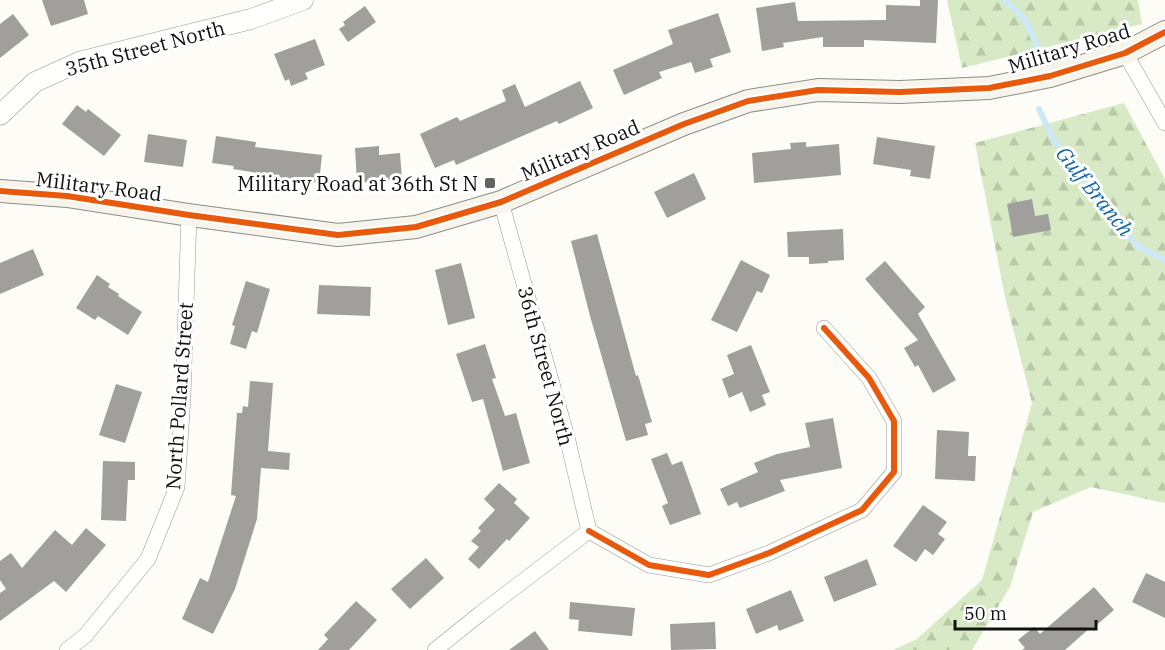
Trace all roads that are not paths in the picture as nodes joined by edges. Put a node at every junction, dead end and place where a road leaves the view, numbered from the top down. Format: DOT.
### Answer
graph roads {
  1 [pos="303,0"];
  2 [pos="1165,32"];
  3 [pos="1125,53"];
  4 [pos="0,116"];
  5 [pos="1165,123"];
  6 [pos="0,191"];
  7 [pos="501,202"];
  8 [pos="189,215"];
  9 [pos="824,328"];
  10 [pos="588,531"];
  11 [pos="67,650"];
  12 [pos="435,650"];
  1 -- 4 [label="street, 35th Street North"];
  2 -- 3 [label="main road, Military Road"];
  3 -- 5 [label="street"];
  3 -- 7 [label="main road, Military Road"];
  6 -- 8 [label="main road, Military Road"];
  7 -- 8 [label="main road, Military Road"];
  7 -- 10 [label="street, 36th Street North"];
  8 -- 11 [label="street, North Pollard Street"];
  9 -- 10 [label="street"];
  10 -- 12 [label="street"];
}
